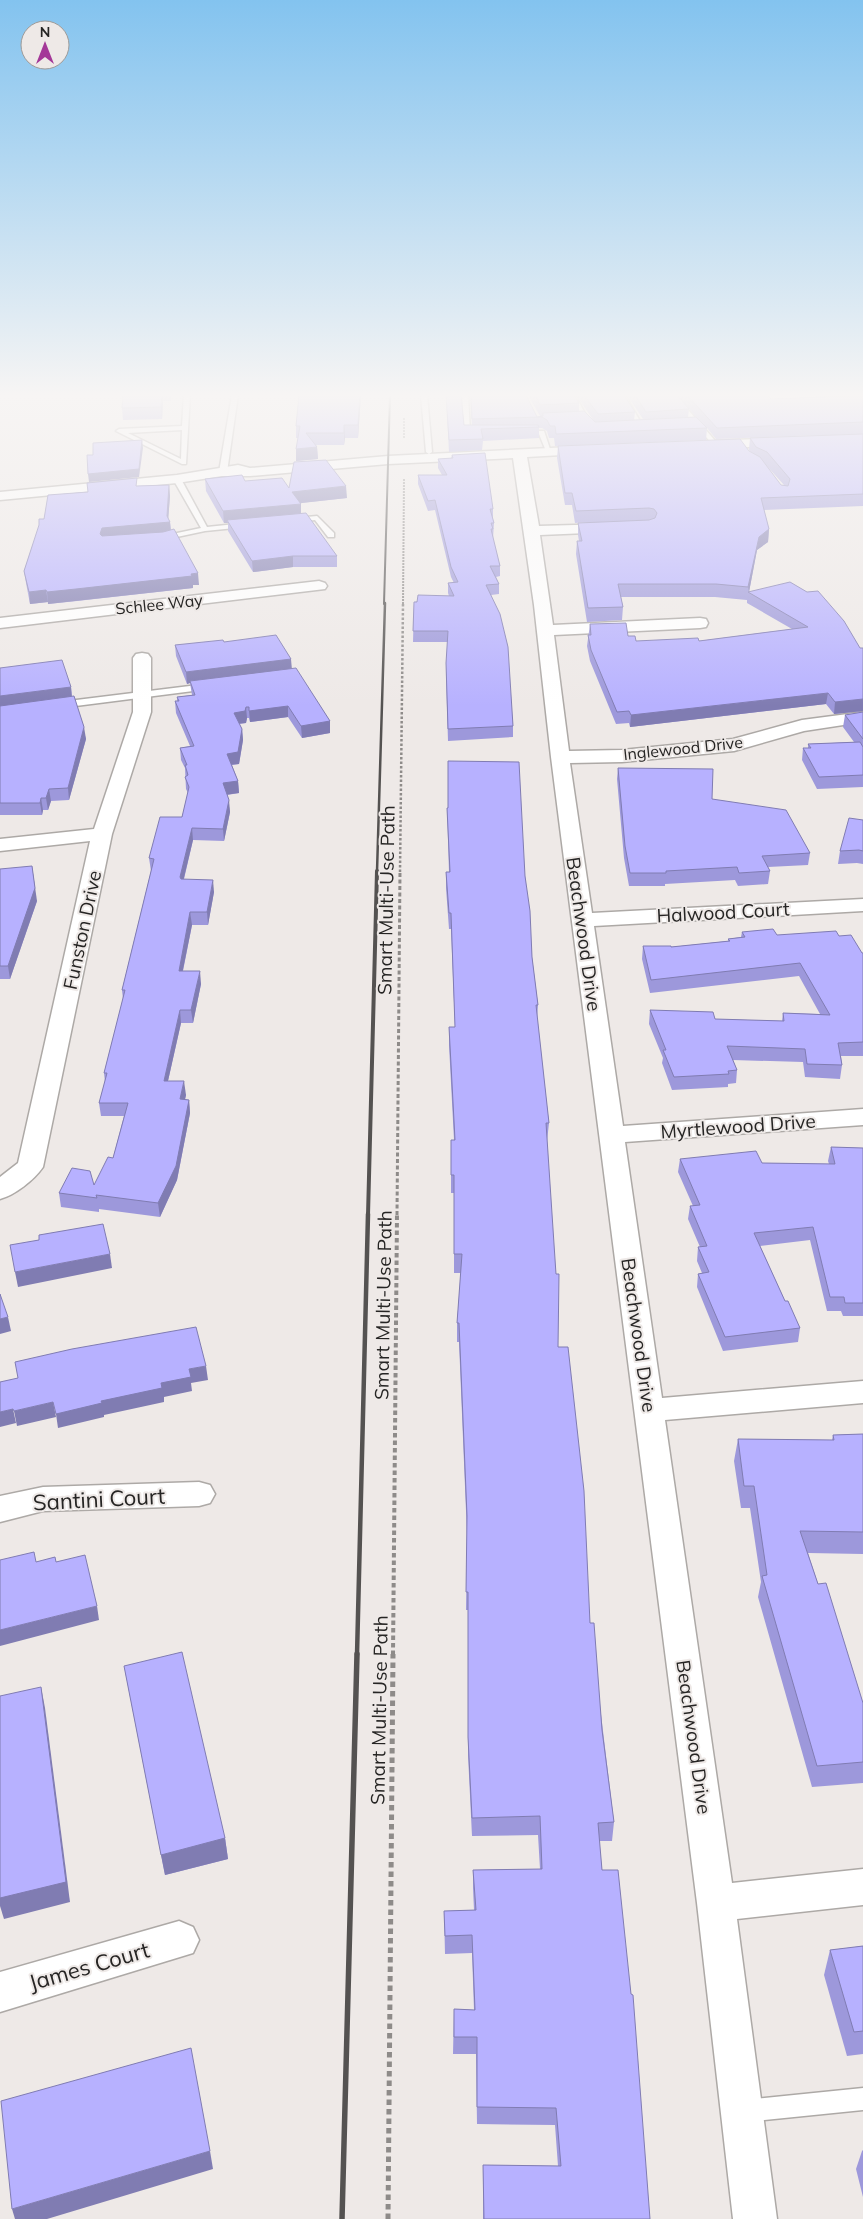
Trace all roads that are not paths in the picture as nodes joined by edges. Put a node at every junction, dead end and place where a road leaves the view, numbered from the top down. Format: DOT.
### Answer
graph roads {
  1 [pos="188,499"];
  2 [pos="527,499"];
  3 [pos="289,521"];
  4 [pos="252,524"];
  5 [pos="629,527"];
  6 [pos="205,528"];
  7 [pos="533,531"];
  8 [pos="331,535"];
  9 [pos="155,540"];
  10 [pos="319,586"];
  11 [pos="0,622"];
  12 [pos="700,623"];
  13 [pos="547,630"];
  14 [pos="142,658"];
  15 [pos="211,686"];
  16 [pos="142,695"];
  17 [pos="47,707"];
  18 [pos="863,717"];
  19 [pos="560,757"];
  20 [pos="102,834"];
  21 [pos="0,845"];
  22 [pos="863,905"];
  23 [pos="582,920"];
  24 [pos="863,1117"];
  25 [pos="612,1135"];
  26 [pos="0,1190"];
  27 [pos="863,1392"];
  28 [pos="650,1410"];
  29 [pos="199,1494"];
  30 [pos="0,1509"];
  31 [pos="863,1888"];
  32 [pos="716,1903"];
  33 [pos="179,1940"];
  34 [pos="0,1992"];
  35 [pos="863,2099"];
  36 [pos="740,2112"];
  37 [pos="755,2219"];
  1 -- 6 [label="lane"];
  2 -- 7 [label="street, Beachwood Drive"];
  3 -- 8 [label="lane"];
  4 -- 6 [label="lane"];
  5 -- 7 [label="street"];
  6 -- 9 [label="lane"];
  7 -- 13 [label="street, Beachwood Drive"];
  10 -- 11 [label="street, Schlee Way"];
  12 -- 13 [label="street"];
  13 -- 19 [label="street, Beachwood Drive"];
  14 -- 16 [label="street, Funston Drive"];
  15 -- 16 [label="lane"];
  16 -- 17 [label="lane"];
  16 -- 20 [label="street, Funston Drive"];
  18 -- 19 [label="street, Inglewood Drive"];
  19 -- 23 [label="street, Beachwood Drive"];
  20 -- 21 [label="street"];
  20 -- 26 [label="street, Funston Drive"];
  22 -- 23 [label="street, Halwood Court"];
  23 -- 25 [label="street, Beachwood Drive"];
  24 -- 25 [label="street, Myrtlewood Drive"];
  25 -- 28 [label="street, Beachwood Drive"];
  27 -- 28 [label="street"];
  28 -- 32 [label="street, Beachwood Drive"];
  29 -- 30 [label="street, Santini Court"];
  31 -- 32 [label="street"];
  32 -- 36 [label="street, Beachwood Drive"];
  33 -- 34 [label="street, James Court"];
  35 -- 36 [label="lane"];
  36 -- 37 [label="street, Beachwood Drive"];
}
